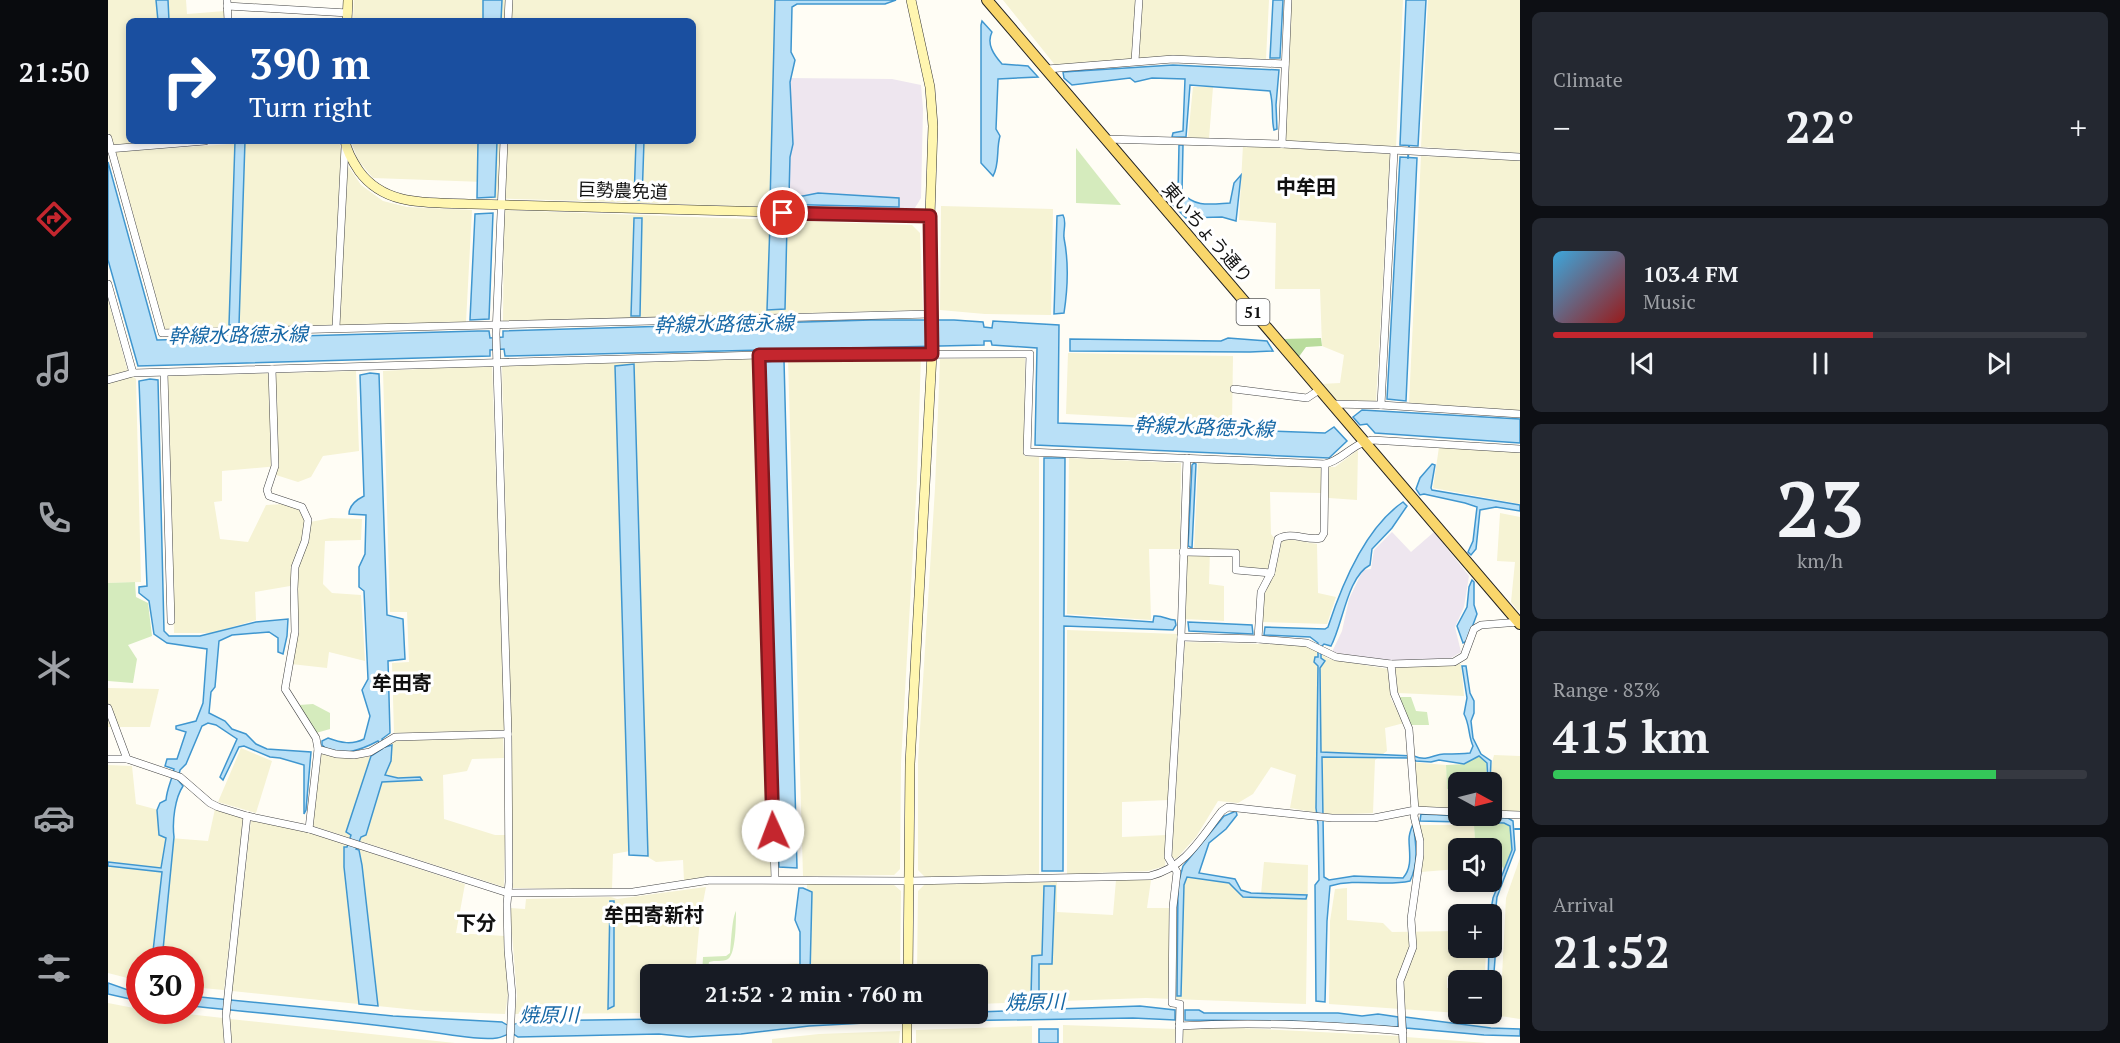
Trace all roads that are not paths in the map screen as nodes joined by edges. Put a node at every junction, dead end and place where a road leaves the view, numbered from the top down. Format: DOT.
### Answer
graph roads {
  1 [pos="348,0"];
  2 [pos="509,0"];
  3 [pos="911,0"];
  4 [pos="987,0"];
  5 [pos="1139,0"];
  6 [pos="1288,0"];
  7 [pos="227,3"];
  8 [pos="348,17"];
  9 [pos="228,18"];
  10 [pos="508,18"];
  11 [pos="1135,61"];
  12 [pos="1285,64"];
  13 [pos="1047,69"];
  14 [pos="108,138"];
  15 [pos="1105,139"];
  16 [pos="164,144"];
  17 [pos="345,144"];
  18 [pos="345,144"];
  19 [pos="504,144"];
  20 [pos="1282,144"];
  21 [pos="109,148"];
  22 [pos="1394,151"];
  23 [pos="1520,158"];
  24 [pos="501,205"];
  25 [pos="930,216"];
  26 [pos="108,284"];
  27 [pos="931,314"];
  28 [pos="497,325"];
  29 [pos="336,327"];
  30 [pos="932,354"];
  31 [pos="759,355"];
  32 [pos="498,362"];
  33 [pos="272,369"];
  34 [pos="133,373"];
  35 [pos="164,373"];
  36 [pos="108,380"];
  37 [pos="1234,389"];
  38 [pos="1319,390"];
  39 [pos="1331,404"];
  40 [pos="1381,405"];
  41 [pos="1520,414"];
  42 [pos="1363,441"];
  43 [pos="1520,449"];
  44 [pos="1187,458"];
  45 [pos="1325,464"];
  46 [pos="1184,552"];
  47 [pos="1271,573"];
  48 [pos="171,621"];
  49 [pos="1520,623"];
  50 [pos="1181,637"];
  51 [pos="1258,639"];
  52 [pos="1391,664"];
  53 [pos="108,708"];
  54 [pos="508,734"];
  55 [pos="318,749"];
  56 [pos="108,759"];
  57 [pos="127,759"];
  58 [pos="1448,812"];
  59 [pos="1414,813"];
  60 [pos="1502,814"];
  61 [pos="1520,815"];
  62 [pos="247,816"];
  63 [pos="309,829"];
  64 [pos="1174,866"];
  65 [pos="775,879"];
  66 [pos="909,881"];
  67 [pos="508,893"];
  68 [pos="908,964"];
  69 [pos="907,1024"];
  70 [pos="1179,1024"];
  71 [pos="1403,1031"];
  72 [pos="228,1043"];
  73 [pos="510,1043"];
  74 [pos="907,1043"];
  75 [pos="1179,1043"];
  76 [pos="1403,1043"];
  1 -- 8 [label="street"];
  2 -- 10 [label="street"];
  3 -- 25 [label="street"];
  4 -- 13 [label="main road, 東いちょう通り / 51"];
  5 -- 11 [label="street"];
  6 -- 12 [label="street"];
  7 -- 8 [label="street"];
  7 -- 9 [label="street"];
  11 -- 12 [label="street"];
  11 -- 13 [label="street"];
  12 -- 20 [label="street"];
  13 -- 15 [label="main road, 東いちょう通り / 51"];
  14 -- 21 [label="street"];
  15 -- 20 [label="street"];
  15 -- 38 [label="main road, 東いちょう通り / 51"];
  16 -- 21 [label="street"];
  17 -- 24 [label="street, 巨勢農免道"];
  18 -- 29 [label="street"];
  19 -- 24 [label="street"];
  20 -- 22 [label="street"];
  21 -- 29 [label="street"];
  22 -- 23 [label="street"];
  22 -- 40 [label="street"];
  24 -- 25 [label="street, 巨勢農免道"];
  24 -- 28 [label="street"];
  25 -- 27 [label="street"];
  26 -- 34 [label="street"];
  27 -- 28 [label="street"];
  27 -- 30 [label="street"];
  28 -- 29 [label="street"];
  28 -- 32 [label="street"];
  30 -- 31 [label="street"];
  30 -- 44 [label="street"];
  30 -- 66 [label="street"];
  31 -- 32 [label="street"];
  31 -- 65 [label="street"];
  32 -- 33 [label="street"];
  32 -- 54 [label="street"];
  33 -- 35 [label="street"];
  33 -- 55 [label="street"];
  34 -- 35 [label="street"];
  34 -- 36 [label="street"];
  35 -- 48 [label="street"];
  37 -- 38 [label="street"];
  38 -- 39 [label="main road, 東いちょう通り / 51"];
  39 -- 40 [label="street"];
  39 -- 42 [label="main road, 東いちょう通り / 51"];
  40 -- 41 [label="street"];
  42 -- 43 [label="street"];
  42 -- 45 [label="street"];
  42 -- 49 [label="main road, 東いちょう通り / 51"];
  44 -- 45 [label="street"];
  44 -- 46 [label="street"];
  45 -- 47 [label="street"];
  46 -- 47 [label="street"];
  46 -- 50 [label="street"];
  47 -- 51 [label="street"];
  49 -- 52 [label="street"];
  50 -- 51 [label="street"];
  50 -- 64 [label="street"];
  51 -- 52 [label="street"];
  52 -- 59 [label="street"];
  53 -- 57 [label="street"];
  54 -- 55 [label="street"];
  54 -- 67 [label="street"];
  55 -- 63 [label="street"];
  56 -- 57 [label="street"];
  57 -- 62 [label="street"];
  58 -- 59 [label="street"];
  59 -- 64 [label="street"];
  59 -- 71 [label="street"];
  60 -- 61 [label="street"];
  62 -- 63 [label="street"];
  62 -- 72 [label="street"];
  63 -- 67 [label="street"];
  64 -- 66 [label="street"];
  64 -- 70 [label="street"];
  65 -- 66 [label="street"];
  65 -- 67 [label="street"];
  66 -- 68 [label="street"];
  67 -- 73 [label="street"];
  69 -- 74 [label="street"];
  70 -- 71 [label="street"];
  70 -- 75 [label="street"];
  71 -- 76 [label="street"];
}
